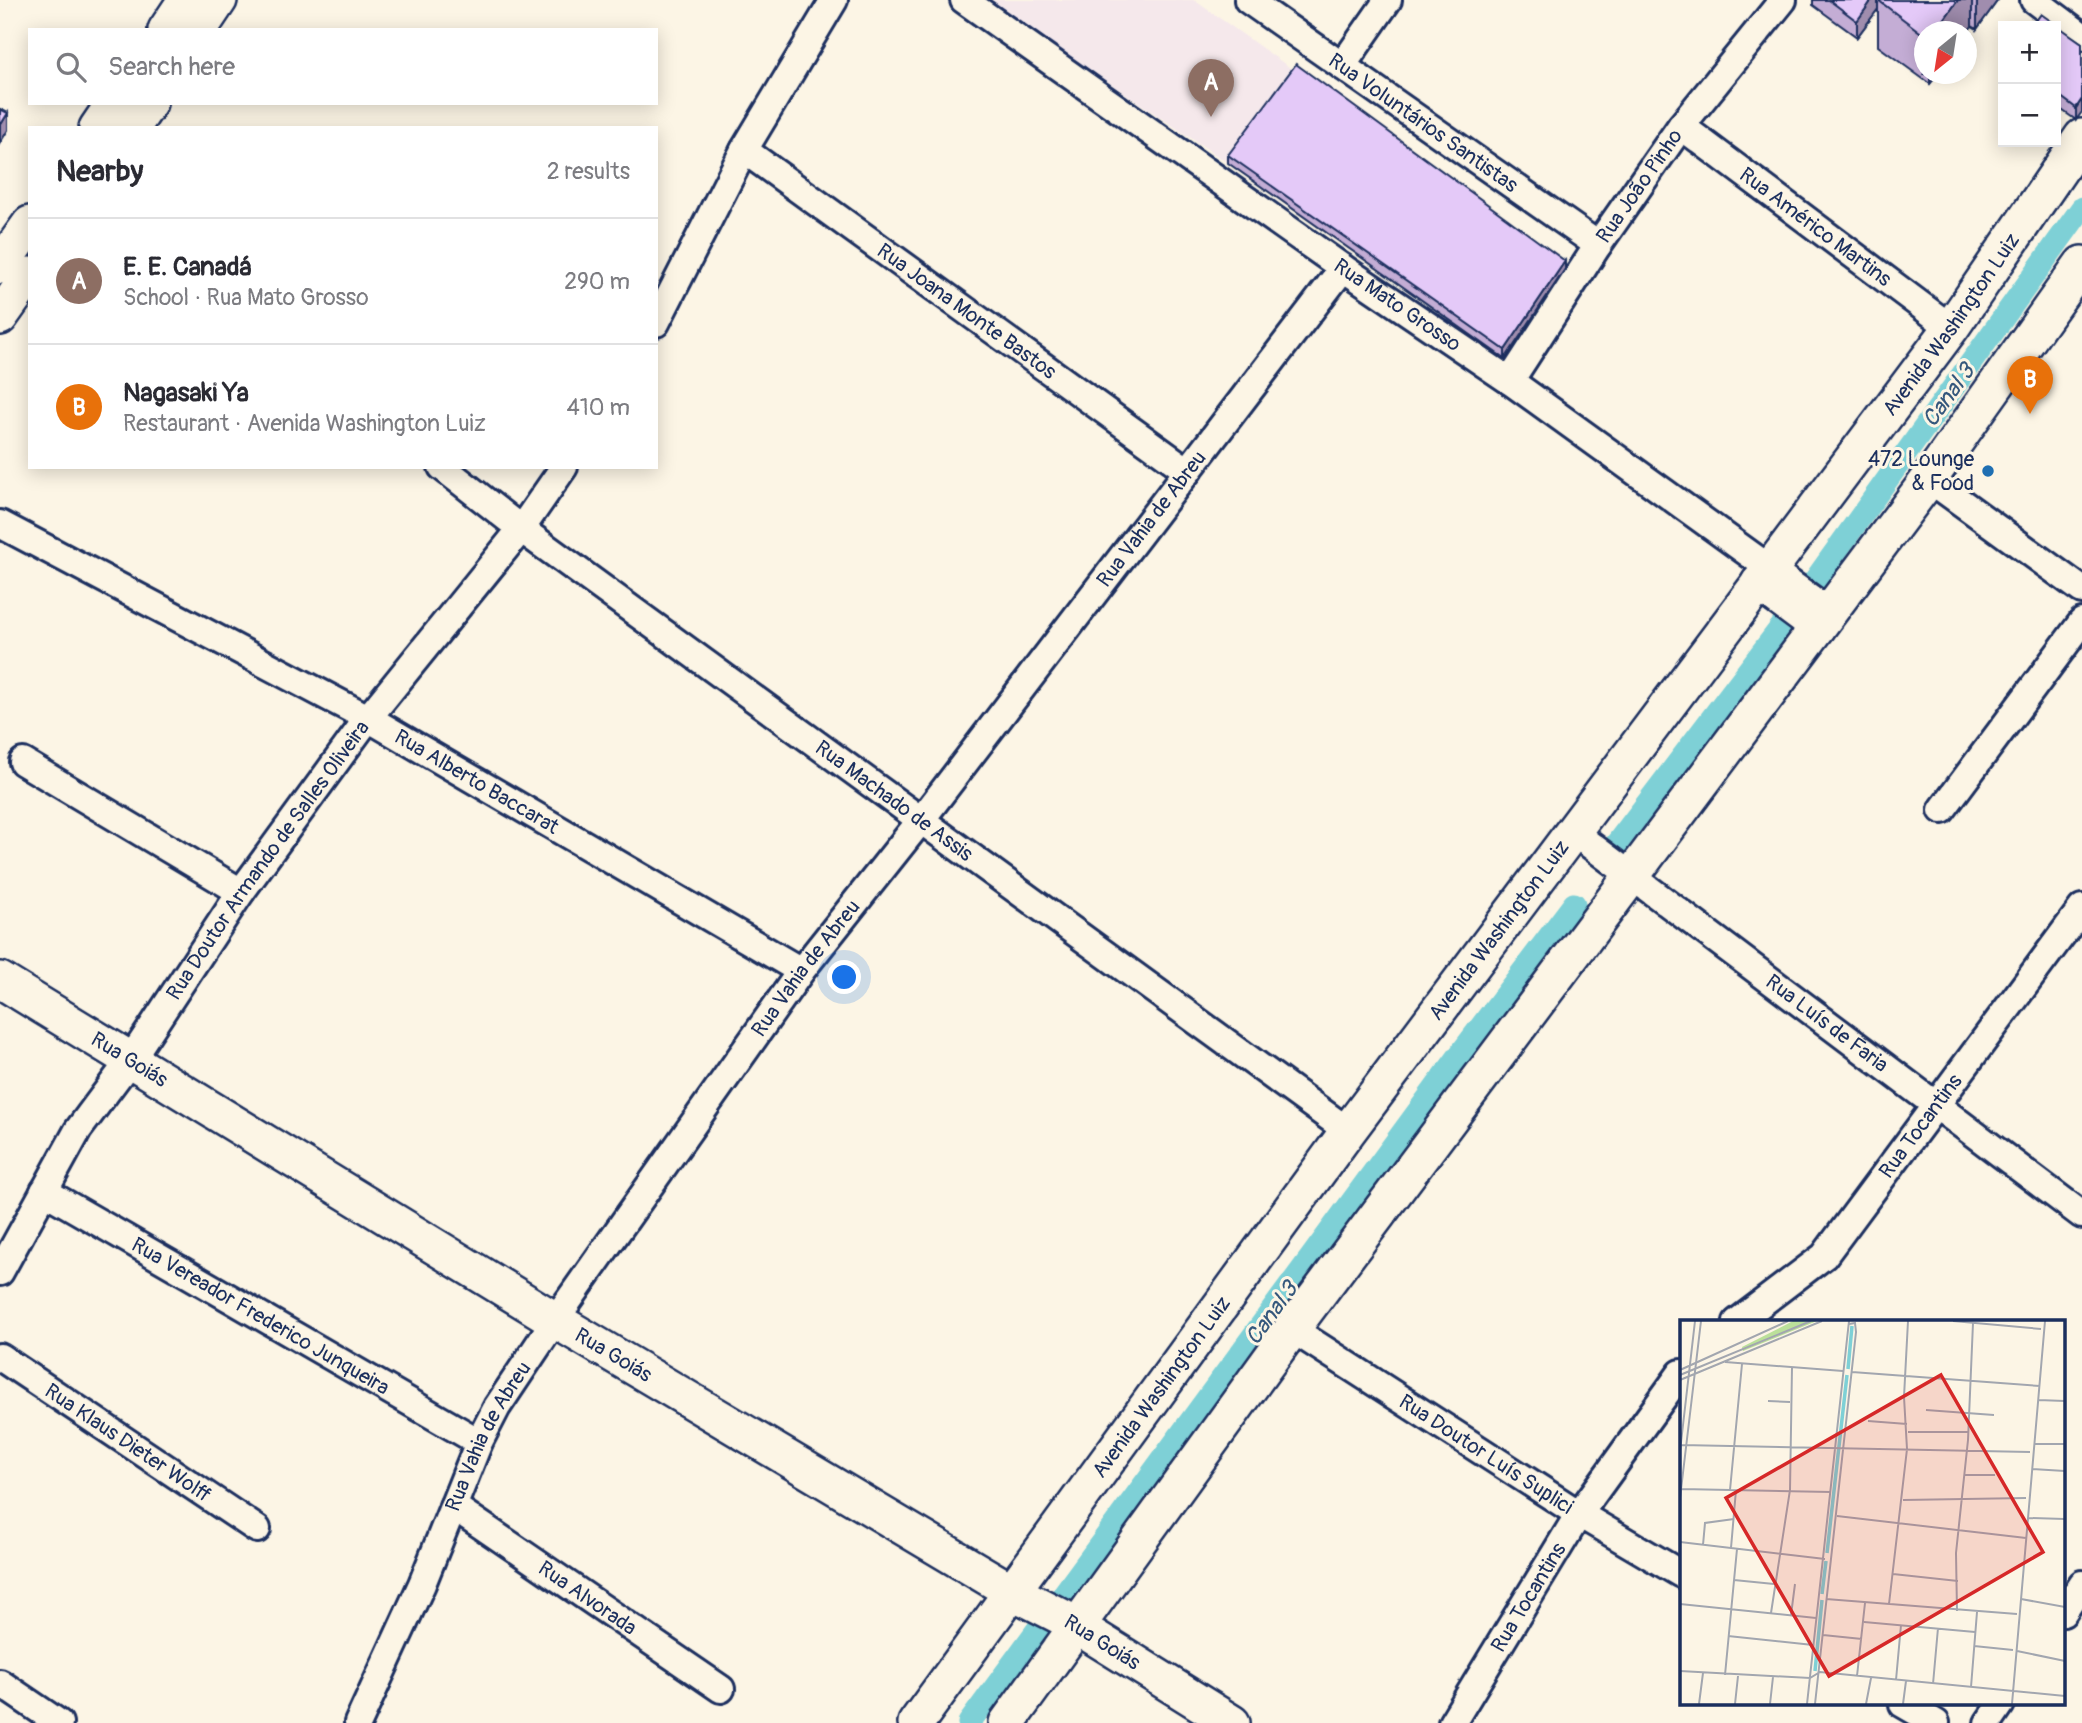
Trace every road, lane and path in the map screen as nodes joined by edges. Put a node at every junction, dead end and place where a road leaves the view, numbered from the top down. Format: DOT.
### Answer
graph roads {
  1 [pos="186,0"];
  2 [pos="219,0"];
  3 [pos="834,0"];
  4 [pos="964,0"];
  5 [pos="1248,0"];
  6 [pos="1388,0"];
  7 [pos="1783,0"];
  8 [pos="2034,0"];
  9 [pos="167,28"];
  10 [pos="200,28"];
  11 [pos="2082,36"];
  12 [pos="1342,66"];
  13 [pos="113,105"];
  14 [pos="148,105"];
  15 [pos="98,126"];
  16 [pos="133,126"];
  17 [pos="1681,126"];
  18 [pos="2082,137"];
  19 [pos="744,150"];
  20 [pos="28,227"];
  21 [pos="1598,245"];
  22 [pos="0,266"];
  23 [pos="1343,268"];
  24 [pos="28,278"];
  25 [pos="2076,285"];
  26 [pos="0,317"];
  27 [pos="658,319"];
  28 [pos="1951,328"];
  29 [pos="1510,382"];
  30 [pos="445,469"];
  31 [pos="563,469"];
  32 [pos="1188,471"];
  33 [pos="1929,479"];
  34 [pos="0,524"];
  35 [pos="521,529"];
  36 [pos="1765,576"];
  37 [pos="2082,590"];
  38 [pos="1824,619"];
  39 [pos="2082,621"];
  40 [pos="368,718"];
  41 [pos="23,762"];
  42 [pos="1942,810"];
  43 [pos="921,820"];
  44 [pos="1573,832"];
  45 [pos="1633,875"];
  46 [pos="241,892"];
  47 [pos="2082,908"];
  48 [pos="801,971"];
  49 [pos="0,980"];
  50 [pos="131,1059"];
  51 [pos="1935,1106"];
  52 [pos="1348,1132"];
  53 [pos="44,1191"];
  54 [pos="2082,1215"];
  55 [pos="0,1272"];
  56 [pos="555,1320"];
  57 [pos="1740,1320"];
  58 [pos="1292,1329"];
  59 [pos="0,1357"];
  60 [pos="1680,1374"];
  61 [pos="478,1442"];
  62 [pos="453,1506"];
  63 [pos="1579,1514"];
  64 [pos="257,1529"];
  65 [pos="1680,1573"];
  66 [pos="2082,1584"];
  67 [pos="1045,1609"];
  68 [pos="2064,1611"];
  69 [pos="0,1683"];
  70 [pos="721,1689"];
  71 [pos="1906,1706"];
  72 [pos="2000,1706"];
  73 [pos="59,1723"];
  74 [pos="358,1723"];
  75 [pos="916,1723"];
  76 [pos="1007,1723"];
  77 [pos="1232,1723"];
  78 [pos="1452,1723"];
  79 [pos="1936,1723"];
  80 [pos="1988,1723"];
  1 -- 9 [label="main road"];
  2 -- 10 [label="main road"];
  3 -- 19 [label="street"];
  4 -- 23 [label="street, Rua Mato Grosso"];
  5 -- 12 [label="street, Rua Voluntários Santistas"];
  6 -- 12 [label="street"];
  7 -- 17 [label="street, Rua João Pinho"];
  8 -- 11 [label="street"];
  12 -- 21 [label="street, Rua Voluntários Santistas"];
  13 -- 15 [label="main road"];
  14 -- 16 [label="main road"];
  17 -- 21 [label="street, Rua João Pinho"];
  17 -- 28 [label="street, Rua Américo Martins"];
  18 -- 28 [label="main road, Avenida Washington Luiz"];
  19 -- 27 [label="street"];
  19 -- 32 [label="street, Rua Joana Monte Bastos"];
  20 -- 22 [label="main road"];
  21 -- 29 [label="street, Rua João Pinho"];
  23 -- 29 [label="street, Rua Mato Grosso"];
  23 -- 32 [label="street, Rua Vahia de Abreu"];
  24 -- 26 [label="main road"];
  25 -- 33 [label="main road, Avenida Washington Luiz"];
  28 -- 36 [label="main road, Avenida Washington Luiz"];
  29 -- 36 [label="street, Rua Mato Grosso"];
  30 -- 35 [label="street, Rua Machado de Assis"];
  31 -- 35 [label="street, Rua Doutor Armando de Salles Oliveira"];
  32 -- 43 [label="street, Rua Vahia de Abreu"];
  33 -- 37 [label="street"];
  33 -- 38 [label="main road, Avenida Washington Luiz"];
  34 -- 40 [label="street, Rua Alberto Baccarat"];
  35 -- 40 [label="street, Rua Doutor Armando de Salles Oliveira"];
  35 -- 43 [label="street, Rua Machado de Assis"];
  36 -- 38 [label="main road"];
  36 -- 44 [label="main road, Avenida Washington Luiz"];
  38 -- 45 [label="main road, Avenida Washington Luiz"];
  39 -- 42 [label="street"];
  40 -- 46 [label="street, Rua Doutor Armando de Salles Oliveira"];
  40 -- 48 [label="street, Rua Alberto Baccarat"];
  41 -- 46 [label="street"];
  43 -- 48 [label="street, Rua Vahia de Abreu"];
  43 -- 52 [label="street, Rua Machado de Assis"];
  44 -- 45 [label="street, Rua Luís de Faria"];
  44 -- 52 [label="main road, Avenida Washington Luiz"];
  45 -- 51 [label="street, Rua Luís de Faria"];
  45 -- 58 [label="main road, Avenida Washington Luiz"];
  46 -- 50 [label="street, Rua Doutor Armando de Salles Oliveira"];
  47 -- 51 [label="street, Rua Tocantins"];
  48 -- 56 [label="street, Rua Vahia de Abreu"];
  49 -- 50 [label="main road, Rua Goiás"];
  50 -- 53 [label="street, Rua Doutor Armando de Salles Oliveira"];
  50 -- 56 [label="main road, Rua Goiás"];
  51 -- 54 [label="street, Rua Luís de Faria"];
  51 -- 57 [label="street, Rua Tocantins"];
  52 -- 67 [label="main road, Avenida Washington Luiz"];
  53 -- 55 [label="street, Rua Doutor Armando de Salles Oliveira"];
  53 -- 61 [label="street, Rua Vereador Frederico Junqueira"];
  56 -- 61 [label="street, Rua Vahia de Abreu"];
  56 -- 67 [label="main road, Rua Goiás"];
  58 -- 63 [label="street, Rua Doutor Luís Suplici"];
  58 -- 67 [label="main road, Avenida Washington Luiz"];
  59 -- 64 [label="street, Rua Klaus Dieter Wolff"];
  60 -- 63 [label="street, Rua Tocantins"];
  61 -- 62 [label="street, Rua Vahia de Abreu"];
  62 -- 70 [label="street, Rua Alvorada"];
  62 -- 74 [label="street, Rua Vahia de Abreu"];
  63 -- 65 [label="street, Rua Doutor Luís Suplici"];
  63 -- 78 [label="street, Rua Tocantins"];
  66 -- 68 [label="street"];
  67 -- 75 [label="main road, Avenida Washington Luiz"];
  67 -- 76 [label="main road, Avenida Washington Luiz"];
  67 -- 77 [label="main road, Rua Goiás"];
  69 -- 73 [label="street"];
  71 -- 79 [label="street"];
  72 -- 80 [label="street"];
}
